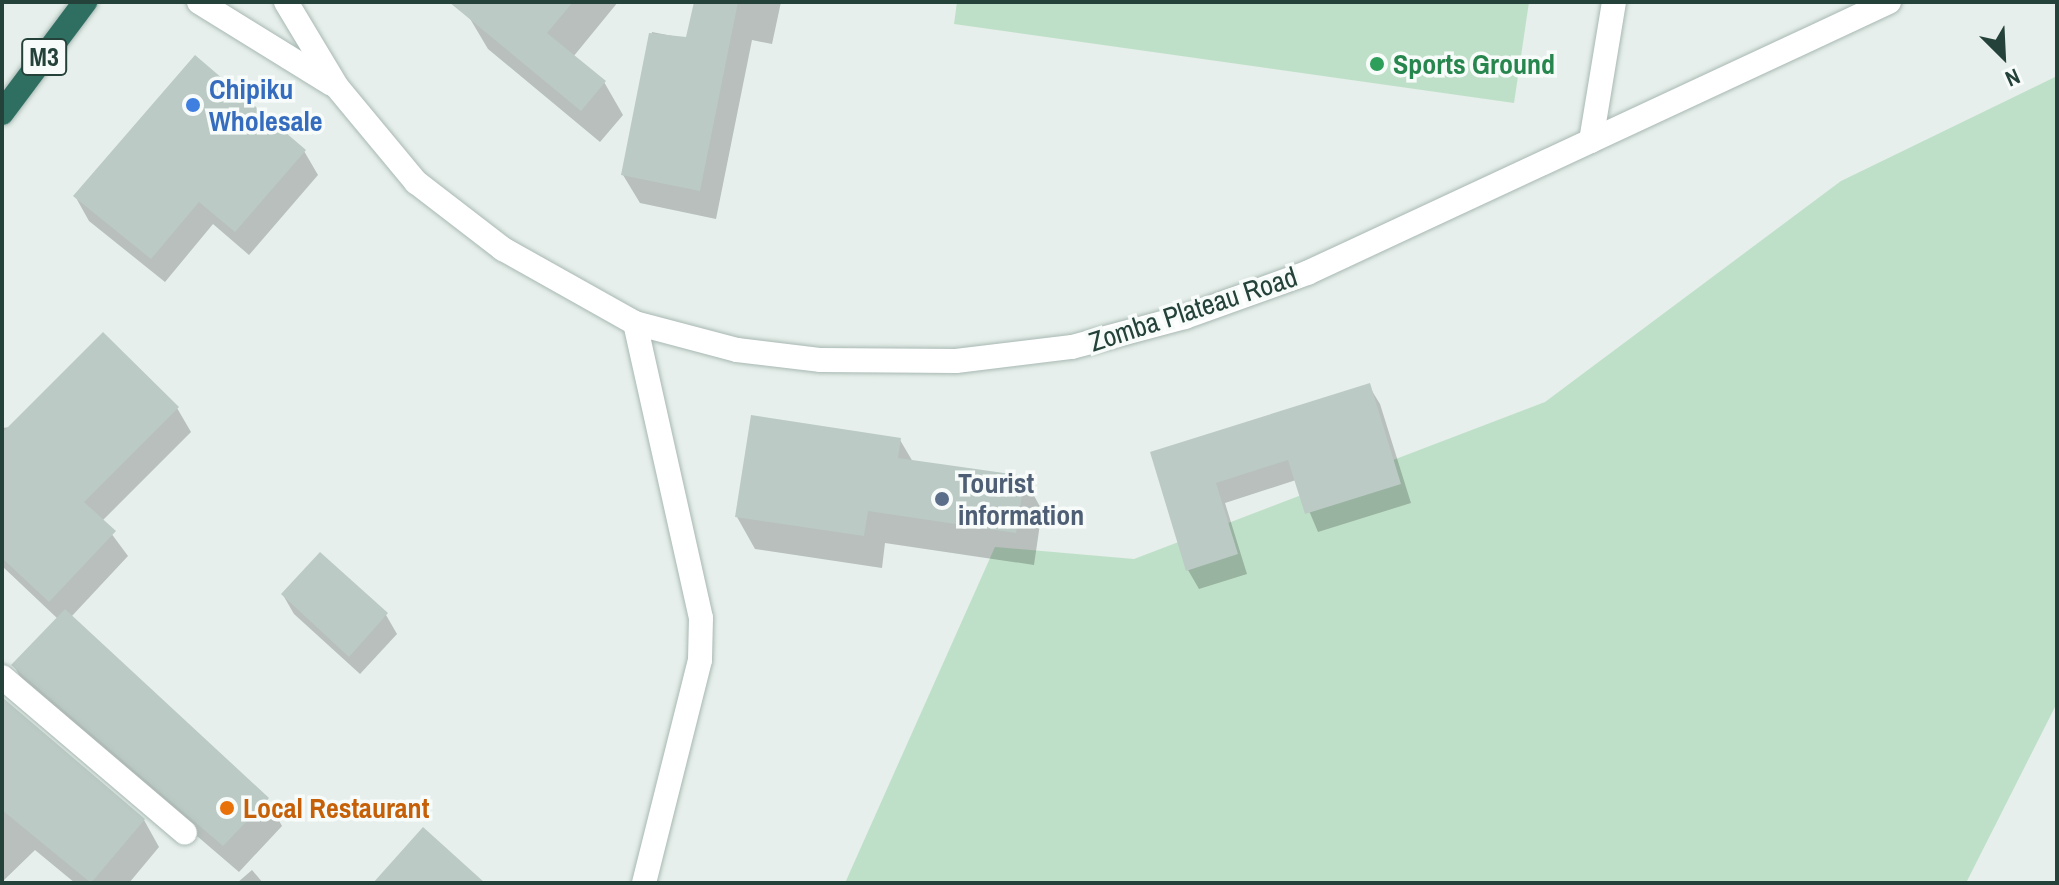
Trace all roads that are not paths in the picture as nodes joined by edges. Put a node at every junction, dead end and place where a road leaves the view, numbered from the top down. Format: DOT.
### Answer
graph roads {
  1 [pos="85,2"];
  2 [pos="199,2"];
  3 [pos="286,2"];
  4 [pos="1614,2"];
  5 [pos="1889,2"];
  6 [pos="337,87"];
  7 [pos="2,113"];
  8 [pos="1591,141"];
  9 [pos="635,323"];
  10 [pos="2,677"];
  11 [pos="185,833"];
  12 [pos="644,883"];
  1 -- 7 [label="highway, M3"];
  2 -- 6 [label="street, Zomba Plateau Road"];
  3 -- 6 [label="street, Zomba Plateau Road"];
  4 -- 8 [label="street"];
  5 -- 8 [label="street, Zomba Plateau Road"];
  6 -- 9 [label="street, Zomba Plateau Road"];
  8 -- 9 [label="street, Zomba Plateau Road"];
  9 -- 12 [label="street"];
  10 -- 11 [label="street"];
}
